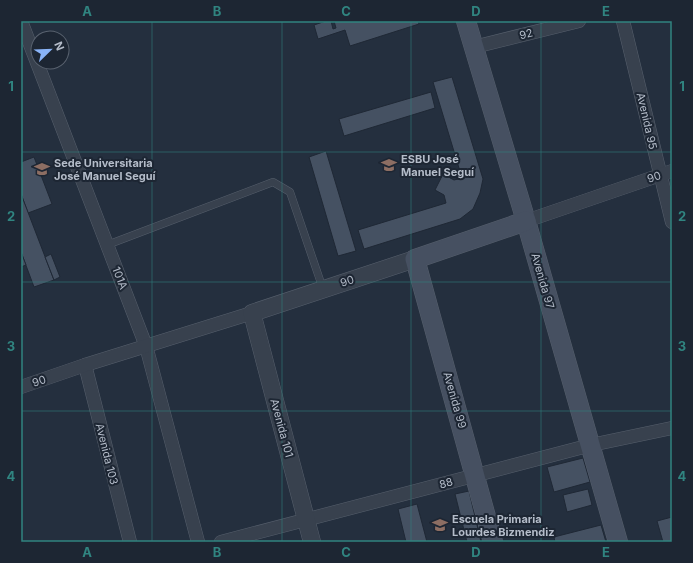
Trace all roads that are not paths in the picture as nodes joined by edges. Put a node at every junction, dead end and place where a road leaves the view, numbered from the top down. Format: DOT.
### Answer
graph roads {
  1 [pos="21,21"];
  2 [pos="466,21"];
  3 [pos="579,21"];
  4 [pos="623,21"];
  5 [pos="474,47"];
  6 [pos="666,173"];
  7 [pos="526,221"];
  8 [pos="672,222"];
  9 [pos="107,245"];
  10 [pos="415,259"];
  11 [pos="323,289"];
  12 [pos="252,313"];
  13 [pos="146,346"];
  14 [pos="85,365"];
  15 [pos="21,387"];
  16 [pos="672,428"];
  17 [pos="591,445"];
  18 [pos="476,476"];
  19 [pos="306,520"];
  20 [pos="130,542"];
  21 [pos="198,542"];
  22 [pos="221,542"];
  23 [pos="312,542"];
  24 [pos="493,542"];
  25 [pos="618,542"];
  1 -- 9 [label="street, 101A"];
  2 -- 5 [label="main road, Avenida 97"];
  3 -- 5 [label="street, 92"];
  4 -- 6 [label="street, Avenida 95"];
  5 -- 7 [label="main road, Avenida 97"];
  6 -- 7 [label="street, 90"];
  6 -- 8 [label="street, Avenida 95"];
  7 -- 10 [label="main road, 90"];
  7 -- 17 [label="main road, Avenida 97"];
  9 -- 11 [label="lane"];
  9 -- 13 [label="street, 101A"];
  10 -- 11 [label="street, 90"];
  10 -- 18 [label="main road, Avenida 99"];
  11 -- 12 [label="street, 90"];
  12 -- 13 [label="street, 90"];
  12 -- 19 [label="street, Avenida 101"];
  13 -- 14 [label="street, 90"];
  13 -- 21 [label="street, 101A"];
  14 -- 15 [label="street, 90"];
  14 -- 20 [label="street, Avenida 103"];
  16 -- 17 [label="street, 88"];
  17 -- 18 [label="street, 88"];
  17 -- 25 [label="main road, Avenida 97"];
  18 -- 19 [label="street, 88"];
  18 -- 24 [label="main road, Avenida 99"];
  19 -- 22 [label="street, 88"];
  19 -- 23 [label="street, Avenida 101"];
}
